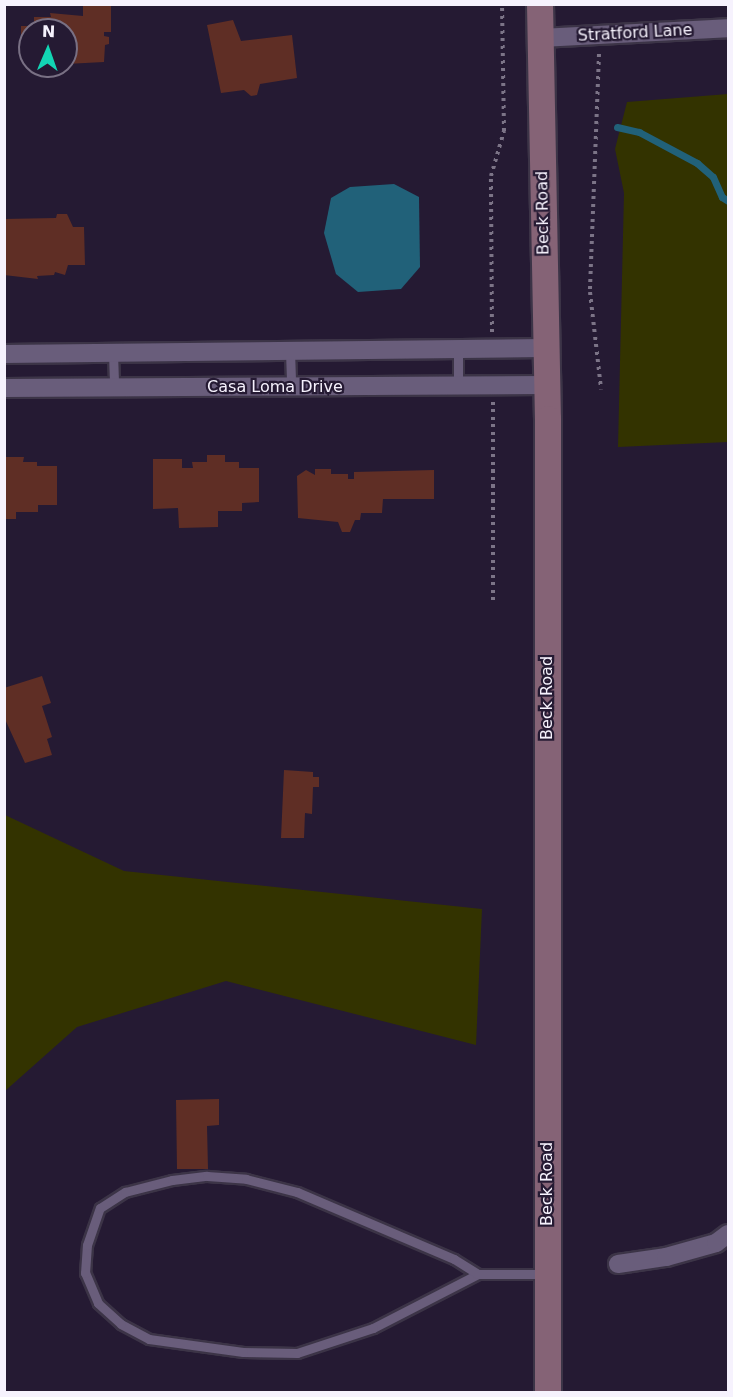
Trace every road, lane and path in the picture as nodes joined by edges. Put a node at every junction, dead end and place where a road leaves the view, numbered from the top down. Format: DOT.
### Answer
graph roads {
  1 [pos="502,4"];
  2 [pos="540,4"];
  3 [pos="729,28"];
  4 [pos="599,35"];
  5 [pos="540,38"];
  6 [pos="497,154"];
  7 [pos="544,348"];
  8 [pos="458,349"];
  9 [pos="290,351"];
  10 [pos="113,353"];
  11 [pos="4,354"];
  12 [pos="545,385"];
  13 [pos="291,386"];
  14 [pos="458,386"];
  15 [pos="4,388"];
  16 [pos="114,388"];
  17 [pos="601,389"];
  18 [pos="729,1234"];
  19 [pos="618,1264"];
  20 [pos="478,1274"];
  21 [pos="547,1274"];
  22 [pos="548,1392"];
  1 -- 6 [label="path"];
  2 -- 5 [label="main road, Beck Road"];
  3 -- 4 [label="street, Stratford Lane"];
  4 -- 5 [label="street, Stratford Lane"];
  4 -- 17 [label="path"];
  5 -- 7 [label="main road, Beck Road"];
  7 -- 8 [label="street"];
  7 -- 12 [label="main road, Beck Road"];
  8 -- 9 [label="street"];
  8 -- 14 [label="lane"];
  9 -- 10 [label="street"];
  9 -- 13 [label="lane"];
  10 -- 11 [label="street"];
  10 -- 16 [label="lane"];
  12 -- 14 [label="street, Casa Loma Drive"];
  12 -- 21 [label="main road, Beck Road"];
  13 -- 14 [label="street, Casa Loma Drive"];
  13 -- 16 [label="street, Casa Loma Drive"];
  15 -- 16 [label="street, Casa Loma Drive"];
  18 -- 19 [label="street"];
  20 -- 20 [label="lane"];
  20 -- 21 [label="lane"];
  21 -- 22 [label="main road, Beck Road"];
}
